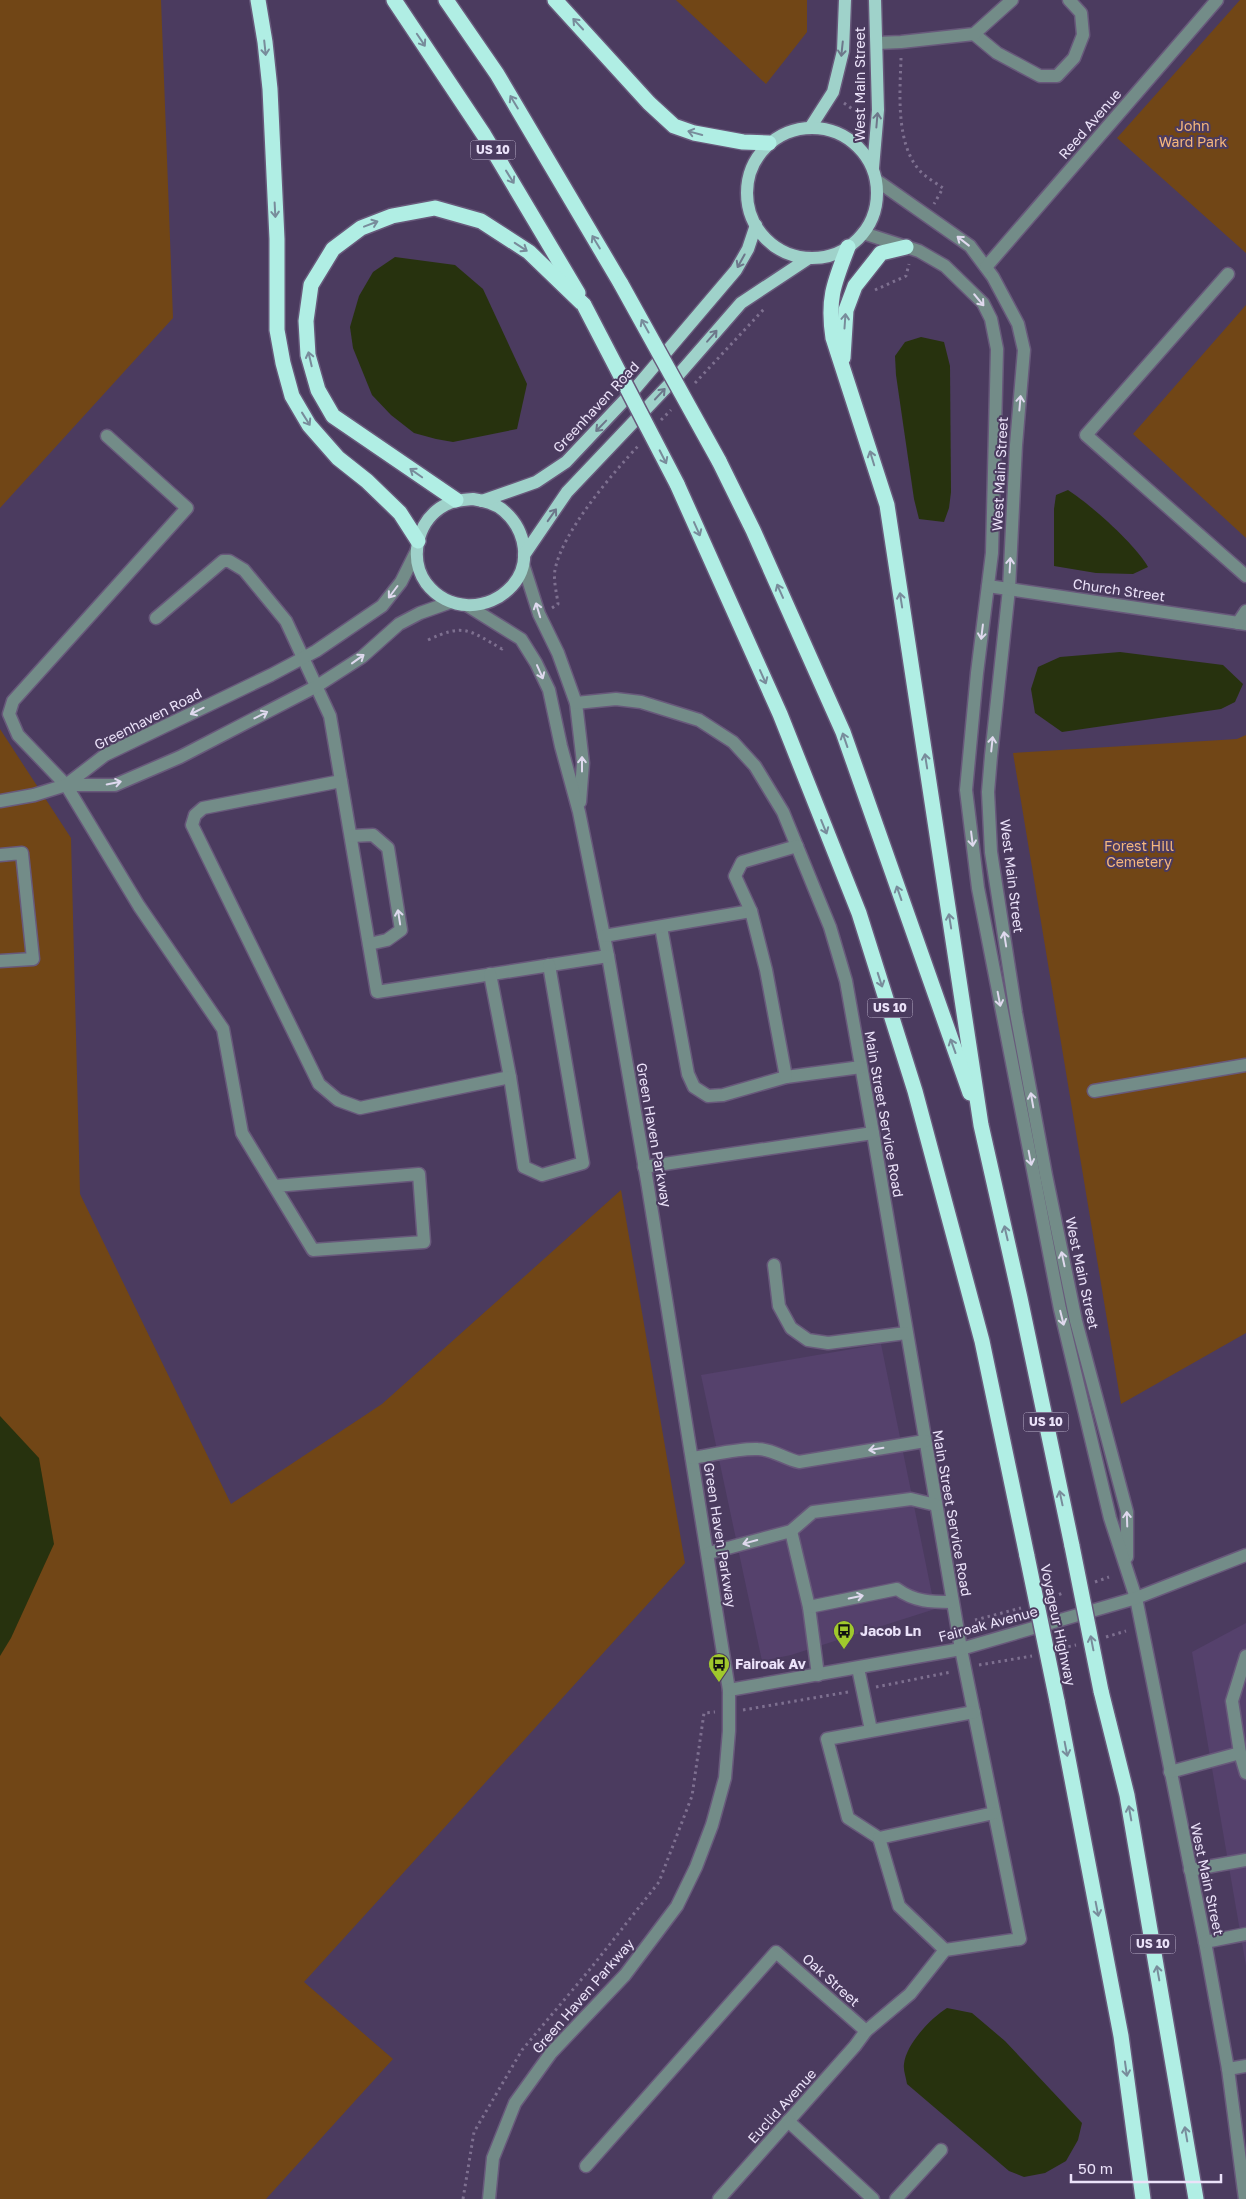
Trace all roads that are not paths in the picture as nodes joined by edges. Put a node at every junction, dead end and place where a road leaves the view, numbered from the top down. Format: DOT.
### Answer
graph roads {
  1 [pos="258,0"];
  2 [pos="394,0"];
  3 [pos="446,0"];
  4 [pos="555,0"];
  5 [pos="845,0"];
  6 [pos="875,0"];
  7 [pos="1012,0"];
  8 [pos="1069,0"];
  9 [pos="1217,0"];
  10 [pos="974,34"];
  11 [pos="877,43"];
  12 [pos="810,128"];
  13 [pos="769,144"];
  14 [pos="875,174"];
  15 [pos="756,225"];
  16 [pos="863,233"];
  17 [pos="848,247"];
  18 [pos="906,247"];
  19 [pos="809,258"];
  20 [pos="986,267"];
  21 [pos="1228,274"];
  22 [pos="584,305"];
  23 [pos="842,369"];
  24 [pos="107,436"];
  25 [pos="456,500"];
  26 [pos="482,501"];
  27 [pos="418,544"];
  28 [pos="524,561"];
  29 [pos="1246,576"];
  30 [pos="988,586"];
  31 [pos="1009,589"];
  32 [pos="451,602"];
  33 [pos="468,606"];
  34 [pos="1246,611"];
  35 [pos="156,618"];
  36 [pos="1242,624"];
  37 [pos="304,659"];
  38 [pos="317,686"];
  39 [pos="576,703"];
  40 [pos="341,781"];
  41 [pos="66,785"];
  42 [pos="0,802"];
  43 [pos="579,812"];
  44 [pos="351,836"];
  45 [pos="797,846"];
  46 [pos="0,855"];
  47 [pos="751,911"];
  48 [pos="661,927"];
  49 [pos="604,936"];
  50 [pos="369,944"];
  51 [pos="608,956"];
  52 [pos="0,962"];
  53 [pos="549,965"];
  54 [pos="490,974"];
  55 [pos="1246,1065"];
  56 [pos="861,1067"];
  57 [pos="510,1077"];
  58 [pos="786,1077"];
  59 [pos="1094,1092"];
  60 [pos="981,1125"];
  61 [pos="873,1133"];
  62 [pos="644,1167"];
  63 [pos="275,1186"];
  64 [pos="774,1264"];
  65 [pos="906,1333"];
  66 [pos="924,1441"];
  67 [pos="692,1458"];
  68 [pos="936,1505"];
  69 [pos="791,1531"];
  70 [pos="709,1554"];
  71 [pos="1246,1556"];
  72 [pos="1127,1567"];
  73 [pos="1136,1598"];
  74 [pos="952,1602"];
  75 [pos="809,1607"];
  76 [pos="961,1650"];
  77 [pos="1246,1656"];
  78 [pos="858,1668"];
  79 [pos="818,1676"];
  80 [pos="729,1690"];
  81 [pos="974,1712"];
  82 [pos="870,1730"];
  83 [pos="1240,1753"];
  84 [pos="1170,1772"];
  85 [pos="1246,1774"];
  86 [pos="994,1813"];
  87 [pos="879,1838"];
  88 [pos="1246,1860"];
  89 [pos="1190,1870"];
  90 [pos="1246,1934"];
  91 [pos="1205,1942"];
  92 [pos="945,1950"];
  93 [pos="866,2031"];
  94 [pos="1246,2066"];
  95 [pos="1228,2069"];
  96 [pos="1240,2113"];
  97 [pos="788,2121"];
  98 [pos="941,2150"];
  99 [pos="586,2166"];
  100 [pos="489,2199"];
  101 [pos="720,2199"];
  102 [pos="873,2199"];
  103 [pos="896,2199"];
  104 [pos="1143,2199"];
  105 [pos="1196,2199"];
  106 [pos="1245,2199"];
  1 -- 27 [label="highway, one-way"];
  2 -- 22 [label="highway, US 10, one-way"];
  60 -- 3 [label="highway, US 10, one-way, bridge"];
  13 -- 4 [label="highway, one-way"];
  5 -- 12 [label="main road, West Main Street, one-way"];
  6 -- 11 [label="main road, West Main Street"];
  7 -- 10 [label="street"];
  8 -- 10 [label="street"];
  9 -- 20 [label="street, Reed Avenue"];
  10 -- 11 [label="street"];
  14 -- 11 [label="main road, West Main Street, one-way"];
  12 -- 13 [label="main road"];
  12 -- 14 [label="main road"];
  13 -- 15 [label="main road"];
  14 -- 16 [label="main road"];
  20 -- 14 [label="street, West Main Street, one-way"];
  15 -- 19 [label="main road"];
  15 -- 26 [label="main road, Greenhaven Road, one-way"];
  16 -- 17 [label="main road"];
  16 -- 18 [label="street, West Main Street"];
  17 -- 19 [label="main road"];
  17 -- 23 [label="highway"];
  23 -- 18 [label="highway, one-way"];
  18 -- 30 [label="street, West Main Street, one-way"];
  28 -- 19 [label="main road, one-way"];
  31 -- 20 [label="street, West Main Street, one-way"];
  21 -- 29 [label="street"];
  25 -- 22 [label="highway, one-way"];
  22 -- 104 [label="highway, Voyageur Highway / US 10, one-way, bridge"];
  60 -- 23 [label="highway, one-way"];
  24 -- 41 [label="street"];
  25 -- 26 [label="main road, Greenhaven Road"];
  25 -- 27 [label="main road, Greenhaven Road"];
  26 -- 28 [label="main road, Greenhaven Road"];
  27 -- 32 [label="main road"];
  27 -- 37 [label="street, Greenhaven Road, one-way"];
  28 -- 33 [label="main road"];
  39 -- 28 [label="street, one-way"];
  30 -- 31 [label="street, Church Street"];
  30 -- 72 [label="street, West Main Street, one-way"];
  31 -- 36 [label="street, Church Street"];
  72 -- 31 [label="street, West Main Street, one-way"];
  32 -- 33 [label="main road"];
  38 -- 32 [label="street, one-way"];
  33 -- 43 [label="street, one-way"];
  34 -- 36 [label="street"];
  35 -- 37 [label="street"];
  37 -- 38 [label="street"];
  37 -- 41 [label="street, Greenhaven Road, one-way"];
  38 -- 40 [label="street"];
  41 -- 38 [label="street, one-way"];
  43 -- 39 [label="street, one-way"];
  39 -- 45 [label="street, Main Street Service Road"];
  40 -- 44 [label="street"];
  40 -- 57 [label="street"];
  41 -- 42 [label="street"];
  41 -- 63 [label="street"];
  43 -- 49 [label="street, Green Haven Parkway"];
  44 -- 50 [label="street"];
  50 -- 44 [label="street, one-way"];
  45 -- 47 [label="street"];
  45 -- 56 [label="street, Main Street Service Road"];
  46 -- 52 [label="street"];
  47 -- 48 [label="street"];
  47 -- 58 [label="street"];
  48 -- 49 [label="street"];
  48 -- 58 [label="street"];
  49 -- 51 [label="street, Green Haven Parkway"];
  50 -- 54 [label="street"];
  51 -- 53 [label="street"];
  51 -- 62 [label="street, Green Haven Parkway"];
  53 -- 54 [label="street"];
  53 -- 57 [label="street"];
  54 -- 57 [label="street"];
  55 -- 59 [label="street"];
  56 -- 58 [label="street"];
  56 -- 61 [label="street, Main Street Service Road"];
  105 -- 60 [label="highway, US 10, one-way, bridge"];
  61 -- 62 [label="street"];
  61 -- 65 [label="street, Main Street Service Road"];
  62 -- 67 [label="street, Green Haven Parkway"];
  63 -- 63 [label="street"];
  64 -- 65 [label="street"];
  65 -- 66 [label="street, Main Street Service Road"];
  66 -- 67 [label="street, one-way"];
  66 -- 68 [label="street, Main Street Service Road"];
  67 -- 70 [label="street, Green Haven Parkway"];
  68 -- 69 [label="street"];
  68 -- 74 [label="street, Main Street Service Road"];
  69 -- 70 [label="street, one-way"];
  69 -- 75 [label="street"];
  70 -- 80 [label="street, Green Haven Parkway"];
  71 -- 73 [label="street, Fairoak Avenue"];
  72 -- 73 [label="street, West Main Street"];
  73 -- 76 [label="street, Fairoak Avenue"];
  73 -- 84 [label="street, West Main Street"];
  75 -- 74 [label="street, one-way"];
  74 -- 76 [label="street, Main Street Service Road"];
  75 -- 79 [label="street"];
  76 -- 78 [label="street, Fairoak Avenue"];
  76 -- 81 [label="street, Main Street Service Road"];
  77 -- 83 [label="street"];
  78 -- 79 [label="street, Fairoak Avenue"];
  78 -- 82 [label="street"];
  79 -- 80 [label="street, Fairoak Avenue"];
  80 -- 100 [label="street, Green Haven Parkway"];
  81 -- 82 [label="street"];
  81 -- 86 [label="street, Main Street Service Road"];
  82 -- 87 [label="street"];
  83 -- 84 [label="street"];
  83 -- 85 [label="street"];
  84 -- 89 [label="street, West Main Street"];
  86 -- 87 [label="street"];
  86 -- 92 [label="street, Main Street Service Road"];
  87 -- 92 [label="street"];
  88 -- 89 [label="street"];
  89 -- 91 [label="street, West Main Street"];
  90 -- 91 [label="street"];
  91 -- 95 [label="street, West Main Street"];
  92 -- 93 [label="street, Euclid Avenue"];
  93 -- 97 [label="street, Euclid Avenue"];
  93 -- 99 [label="street, Oak Street"];
  94 -- 95 [label="street"];
  95 -- 96 [label="street, West Main Street"];
  96 -- 106 [label="street, West Main Street"];
  97 -- 101 [label="street, Euclid Avenue"];
  97 -- 102 [label="street"];
  98 -- 103 [label="street"];
}
